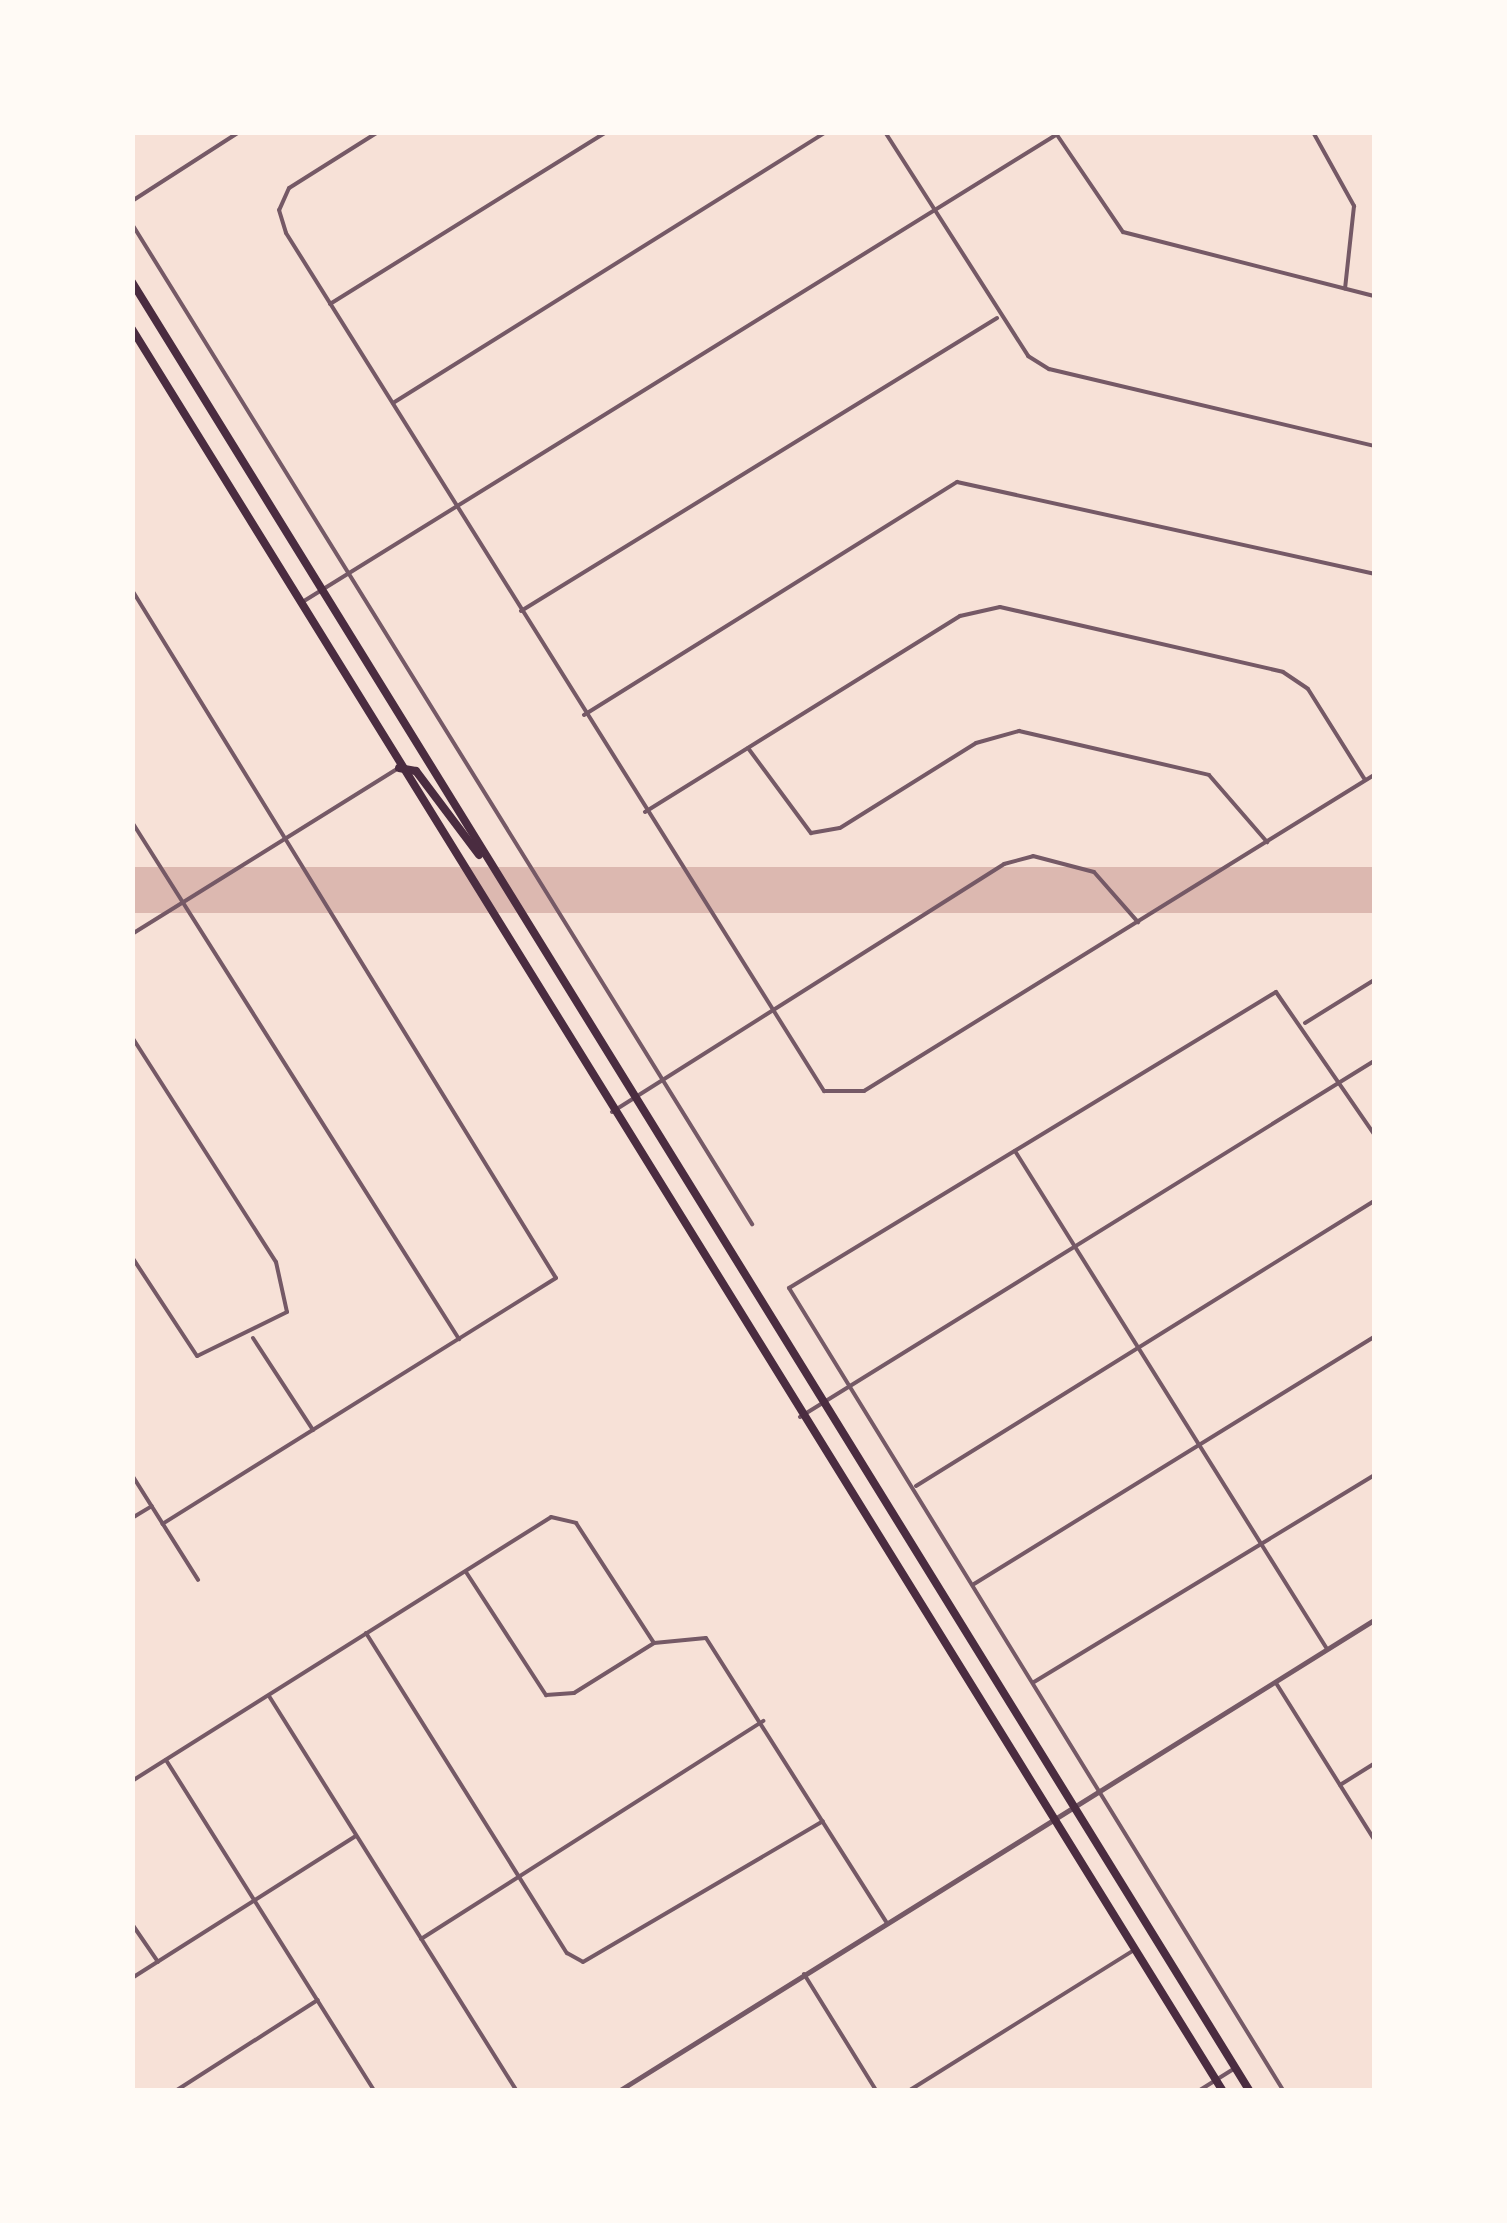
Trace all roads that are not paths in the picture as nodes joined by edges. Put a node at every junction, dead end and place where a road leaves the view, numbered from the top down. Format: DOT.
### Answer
graph roads {
  1 [pos="239,132"];
  2 [pos="378,132"];
  3 [pos="606,132"];
  4 [pos="826,132"];
  5 [pos="885,132"];
  6 [pos="1313,132"];
  7 [pos="1056,134"];
  8 [pos="132,201"];
  9 [pos="932,212"];
  10 [pos="132,224"];
  11 [pos="132,282"];
  12 [pos="1345,288"];
  13 [pos="1374,296"];
  14 [pos="330,304"];
  15 [pos="996,318"];
  16 [pos="132,328"];
  17 [pos="182,363"];
  18 [pos="161,375"];
  19 [pos="392,403"];
  20 [pos="1374,446"];
  21 [pos="456,508"];
  22 [pos="350,573"];
  23 [pos="1374,574"];
  24 [pos="132,590"];
  25 [pos="320,592"];
  26 [pos="300,604"];
  27 [pos="521,611"];
  28 [pos="584,715"];
  29 [pos="748,748"];
  30 [pos="399,768"];
  31 [pos="1374,774"];
  32 [pos="1365,780"];
  33 [pos="645,812"];
  34 [pos="132,822"];
  35 [pos="285,836"];
  36 [pos="1267,842"];
  37 [pos="479,856"];
  38 [pos="182,902"];
  39 [pos="1138,922"];
  40 [pos="132,934"];
  41 [pos="1374,980"];
  42 [pos="770,1012"];
  43 [pos="1306,1023"];
  44 [pos="132,1037"];
  45 [pos="1374,1061"];
  46 [pos="662,1080"];
  47 [pos="1341,1082"];
  48 [pos="630,1100"];
  49 [pos="612,1112"];
  50 [pos="1374,1134"];
  51 [pos="1015,1152"];
  52 [pos="1374,1201"];
  53 [pos="752,1224"];
  54 [pos="1076,1248"];
  55 [pos="132,1257"];
  56 [pos="252,1336"];
  57 [pos="1374,1337"];
  58 [pos="459,1339"];
  59 [pos="1139,1350"];
  60 [pos="852,1386"];
  61 [pos="820,1405"];
  62 [pos="800,1417"];
  63 [pos="313,1430"];
  64 [pos="1198,1443"];
  65 [pos="132,1475"];
  66 [pos="1374,1475"];
  67 [pos="914,1488"];
  68 [pos="152,1506"];
  69 [pos="132,1518"];
  70 [pos="163,1524"];
  71 [pos="1262,1544"];
  72 [pos="922,1568"];
  73 [pos="466,1572"];
  74 [pos="902,1579"];
  75 [pos="198,1580"];
  76 [pos="974,1584"];
  77 [pos="1374,1620"];
  78 [pos="366,1633"];
  79 [pos="654,1642"];
  80 [pos="1327,1649"];
  81 [pos="1034,1682"];
  82 [pos="1275,1682"];
  83 [pos="268,1694"];
  84 [pos="763,1721"];
  85 [pos="166,1760"];
  86 [pos="1374,1764"];
  87 [pos="132,1781"];
  88 [pos="1339,1785"];
  89 [pos="1099,1791"];
  90 [pos="1072,1807"];
  91 [pos="1052,1820"];
  92 [pos="823,1821"];
  93 [pos="356,1836"];
  94 [pos="1374,1840"];
  95 [pos="518,1874"];
  96 [pos="255,1902"];
  97 [pos="886,1923"];
  98 [pos="132,1924"];
  99 [pos="420,1940"];
  100 [pos="1134,1950"];
  101 [pos="158,1962"];
  102 [pos="804,1974"];
  103 [pos="132,1978"];
  104 [pos="318,2000"];
  105 [pos="1235,2068"];
  106 [pos="1216,2080"];
  107 [pos="376,2088"];
  108 [pos="177,2090"];
  109 [pos="516,2090"];
  110 [pos="620,2090"];
  111 [pos="876,2090"];
  112 [pos="910,2090"];
  113 [pos="1200,2090"];
  114 [pos="1222,2090"];
  115 [pos="1249,2090"];
  116 [pos="1283,2090"];
  1 -- 8 [label="street"];
  2 -- 14 [label="street"];
  3 -- 14 [label="street"];
  4 -- 19 [label="street"];
  5 -- 9 [label="street"];
  6 -- 12 [label="street"];
  7 -- 9 [label="street"];
  7 -- 12 [label="street"];
  9 -- 15 [label="street"];
  9 -- 21 [label="street"];
  10 -- 22 [label="street"];
  11 -- 17 [label="main road"];
  12 -- 13 [label="street"];
  14 -- 19 [label="street"];
  15 -- 20 [label="street"];
  15 -- 27 [label="street"];
  16 -- 18 [label="main road"];
  17 -- 18 [label="main road"];
  17 -- 25 [label="main road"];
  18 -- 26 [label="main road"];
  19 -- 21 [label="street"];
  21 -- 22 [label="street"];
  21 -- 27 [label="street"];
  22 -- 25 [label="street"];
  22 -- 46 [label="street"];
  23 -- 28 [label="street"];
  24 -- 35 [label="street"];
  25 -- 26 [label="street"];
  25 -- 37 [label="main road"];
  26 -- 30 [label="main road"];
  27 -- 28 [label="street"];
  28 -- 33 [label="street"];
  29 -- 32 [label="street"];
  29 -- 33 [label="street"];
  29 -- 36 [label="street"];
  30 -- 35 [label="street"];
  30 -- 37 [label="main road"];
  30 -- 49 [label="main road"];
  31 -- 32 [label="street"];
  32 -- 36 [label="street"];
  33 -- 42 [label="street"];
  34 -- 38 [label="street"];
  35 -- 38 [label="street"];
  35 -- 58 [label="street"];
  36 -- 39 [label="street"];
  37 -- 48 [label="main road"];
  38 -- 40 [label="street"];
  38 -- 58 [label="street"];
  39 -- 42 [label="street"];
  39 -- 42 [label="street"];
  41 -- 43 [label="street"];
  42 -- 46 [label="street"];
  43 -- 47 [label="street"];
  43 -- 51 [label="street"];
  44 -- 56 [label="street"];
  45 -- 47 [label="street"];
  46 -- 48 [label="street"];
  46 -- 53 [label="street"];
  47 -- 50 [label="street"];
  47 -- 54 [label="street"];
  48 -- 49 [label="street"];
  48 -- 61 [label="main road"];
  49 -- 62 [label="main road"];
  51 -- 54 [label="street"];
  51 -- 60 [label="street"];
  52 -- 59 [label="street"];
  54 -- 59 [label="street"];
  54 -- 60 [label="street"];
  55 -- 56 [label="street"];
  56 -- 63 [label="street"];
  57 -- 64 [label="street"];
  58 -- 63 [label="street"];
  59 -- 64 [label="street"];
  59 -- 67 [label="street"];
  60 -- 61 [label="street"];
  60 -- 67 [label="street"];
  61 -- 62 [label="street"];
  61 -- 72 [label="main road"];
  62 -- 74 [label="main road"];
  63 -- 70 [label="street"];
  64 -- 71 [label="street"];
  64 -- 76 [label="street"];
  65 -- 68 [label="street"];
  66 -- 71 [label="street"];
  67 -- 76 [label="street"];
  68 -- 69 [label="street"];
  68 -- 70 [label="street"];
  70 -- 75 [label="street"];
  71 -- 80 [label="street"];
  71 -- 81 [label="street"];
  72 -- 74 [label="main road"];
  72 -- 90 [label="main road"];
  73 -- 78 [label="street"];
  73 -- 79 [label="street"];
  73 -- 79 [label="street"];
  74 -- 91 [label="main road"];
  76 -- 81 [label="street"];
  77 -- 80 [label="street"];
  78 -- 83 [label="street"];
  78 -- 95 [label="street"];
  79 -- 84 [label="street"];
  80 -- 82 [label="street"];
  81 -- 89 [label="street"];
  82 -- 88 [label="street"];
  82 -- 89 [label="street"];
  83 -- 85 [label="street"];
  83 -- 93 [label="street"];
  84 -- 92 [label="street"];
  84 -- 95 [label="street"];
  85 -- 87 [label="street"];
  85 -- 96 [label="street"];
  86 -- 88 [label="street"];
  88 -- 94 [label="street"];
  89 -- 90 [label="street"];
  89 -- 116 [label="street"];
  90 -- 91 [label="street"];
  90 -- 105 [label="main road"];
  91 -- 97 [label="street"];
  91 -- 100 [label="main road"];
  92 -- 95 [label="street"];
  92 -- 97 [label="street"];
  93 -- 96 [label="street"];
  93 -- 99 [label="street"];
  95 -- 99 [label="street"];
  96 -- 101 [label="street"];
  96 -- 104 [label="street"];
  97 -- 102 [label="street"];
  98 -- 101 [label="street"];
  99 -- 109 [label="street"];
  100 -- 106 [label="main road"];
  100 -- 112 [label="street"];
  101 -- 103 [label="street"];
  102 -- 110 [label="street"];
  102 -- 111 [label="street"];
  104 -- 107 [label="street"];
  104 -- 108 [label="street"];
  105 -- 106 [label="street"];
  105 -- 115 [label="main road"];
  106 -- 113 [label="street"];
  106 -- 114 [label="main road"];
}
